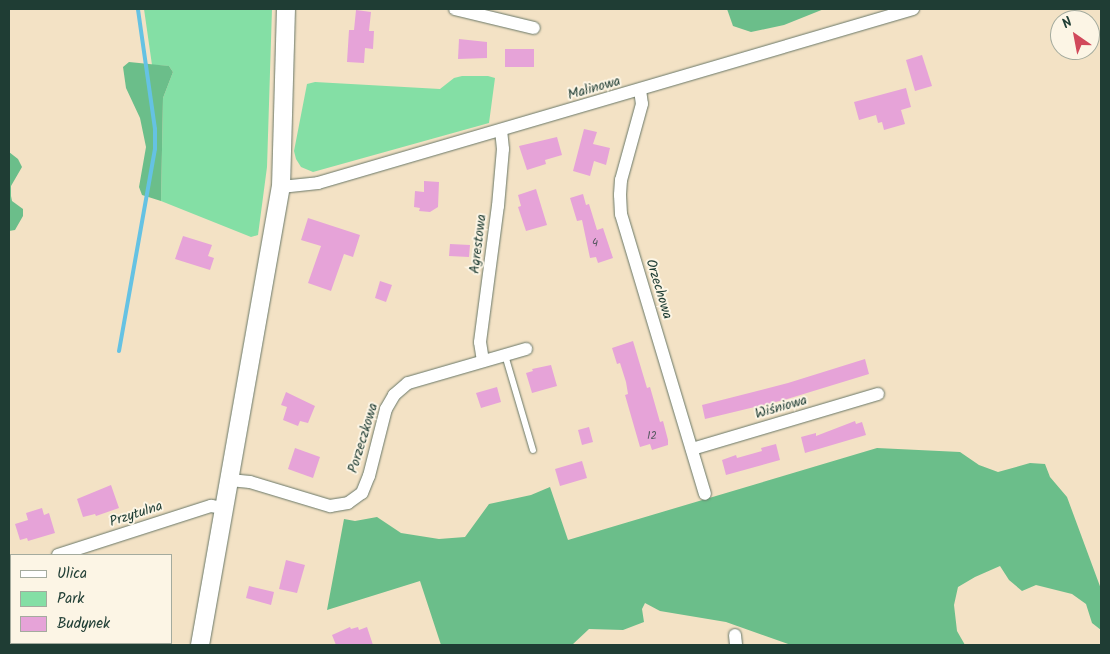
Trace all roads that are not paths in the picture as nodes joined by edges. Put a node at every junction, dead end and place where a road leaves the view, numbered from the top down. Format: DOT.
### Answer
graph roads {
  1 [pos="286,9"];
  2 [pos="455,9"];
  3 [pos="913,9"];
  4 [pos="534,28"];
  5 [pos="640,90"];
  6 [pos="501,130"];
  7 [pos="281,187"];
  8 [pos="526,349"];
  9 [pos="504,355"];
  10 [pos="483,360"];
  11 [pos="878,394"];
  12 [pos="692,449"];
  13 [pos="533,450"];
  14 [pos="230,480"];
  15 [pos="705,494"];
  16 [pos="224,508"];
  17 [pos="61,554"];
  18 [pos="200,645"];
  1 -- 7 [label="street"];
  2 -- 4 [label="street"];
  3 -- 5 [label="street, Malinowa"];
  5 -- 6 [label="street, Malinowa"];
  5 -- 12 [label="street, Orzechowa"];
  6 -- 7 [label="street, Malinowa"];
  6 -- 10 [label="street, Agrestowa"];
  7 -- 14 [label="street"];
  8 -- 9 [label="street, Porzeczkowa"];
  9 -- 10 [label="street, Porzeczkowa"];
  9 -- 13 [label="lane"];
  10 -- 14 [label="street, Porzeczkowa"];
  11 -- 12 [label="street, Wiśniowa"];
  12 -- 15 [label="street, Orzechowa"];
  14 -- 16 [label="street"];
  16 -- 17 [label="street, Przytulna"];
  16 -- 18 [label="street"];
}
